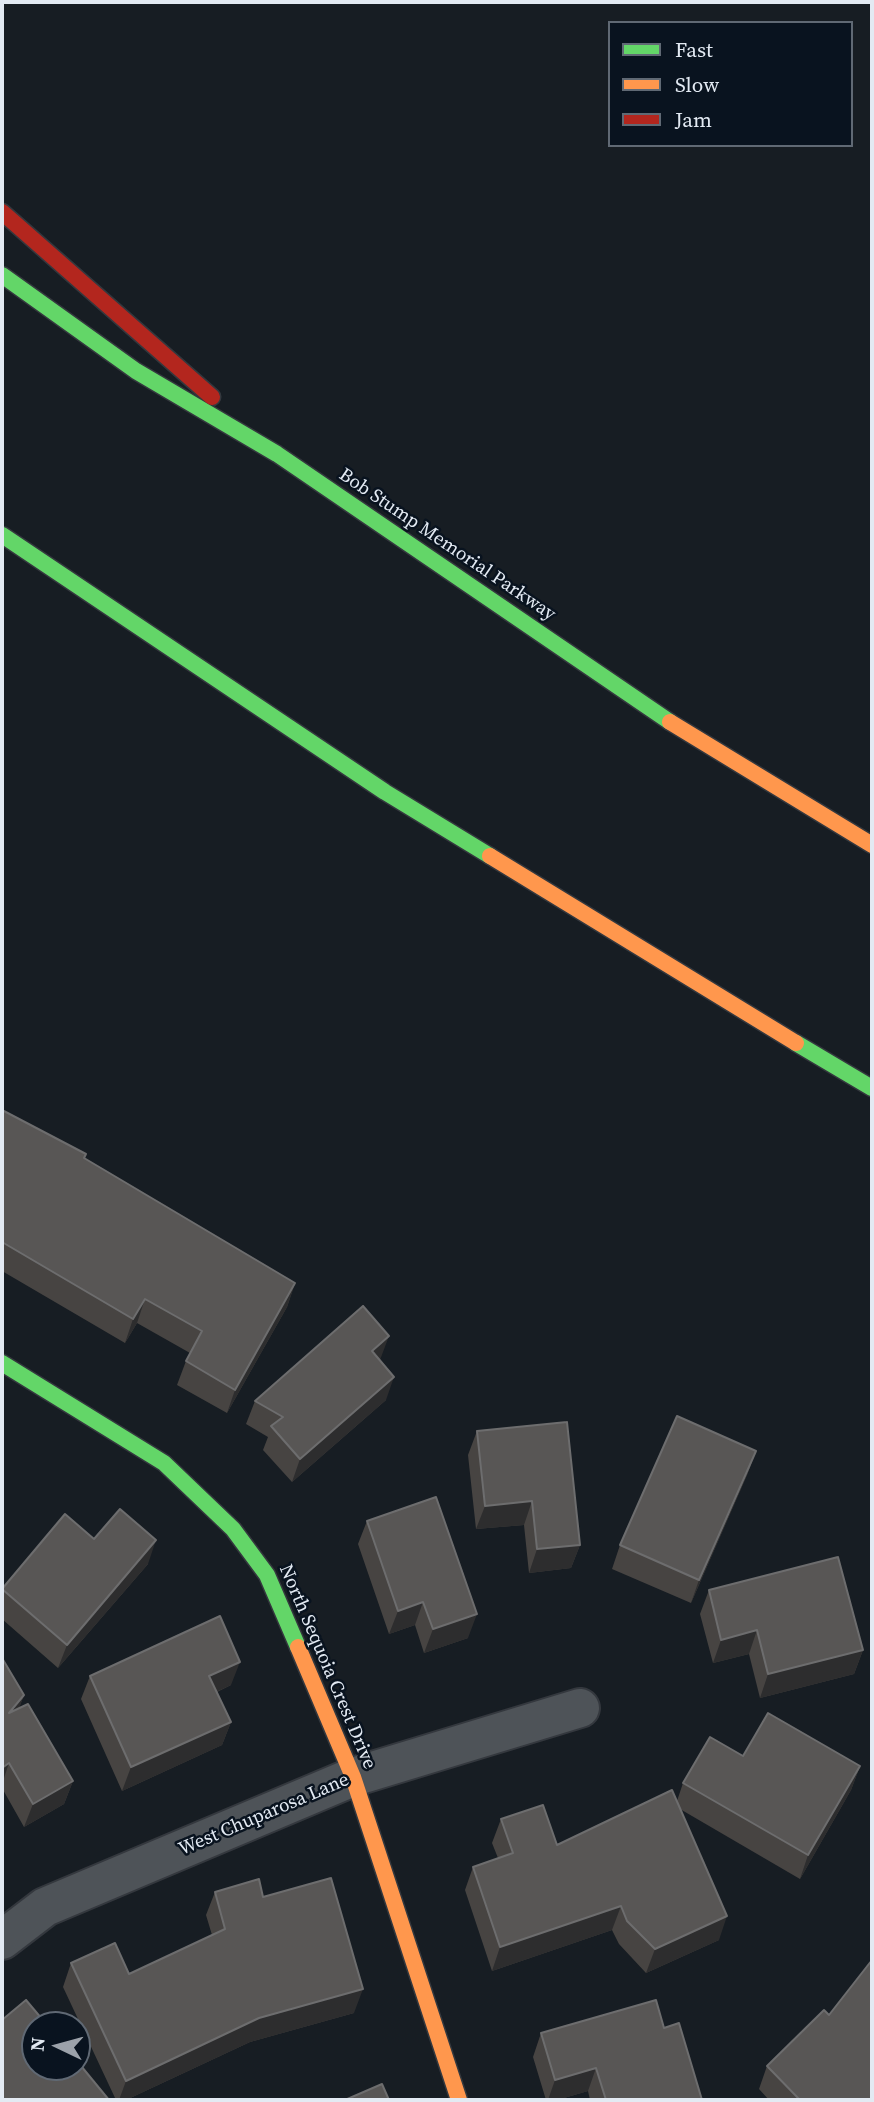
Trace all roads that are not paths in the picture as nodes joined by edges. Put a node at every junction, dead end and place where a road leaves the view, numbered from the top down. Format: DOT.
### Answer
graph roads {
  1 [pos="2,212"];
  2 [pos="2,275"];
  3 [pos="277,454"];
  4 [pos="2,535"];
  5 [pos="872,845"];
  6 [pos="872,1088"];
  7 [pos="2,1363"];
  8 [pos="580,1707"];
  9 [pos="353,1777"];
  10 [pos="2,1940"];
  11 [pos="459,2100"];
  1 -- 3 [label="main road"];
  2 -- 3 [label="main road, Bob Stump Memorial Parkway"];
  3 -- 5 [label="main road, Bob Stump Memorial Parkway"];
  4 -- 6 [label="main road"];
  7 -- 9 [label="main road, North Sequoia Crest Drive"];
  8 -- 9 [label="street, West Chuparosa Lane"];
  9 -- 10 [label="street, West Chuparosa Lane"];
  9 -- 11 [label="main road, North Sequoia Crest Drive"];
}
